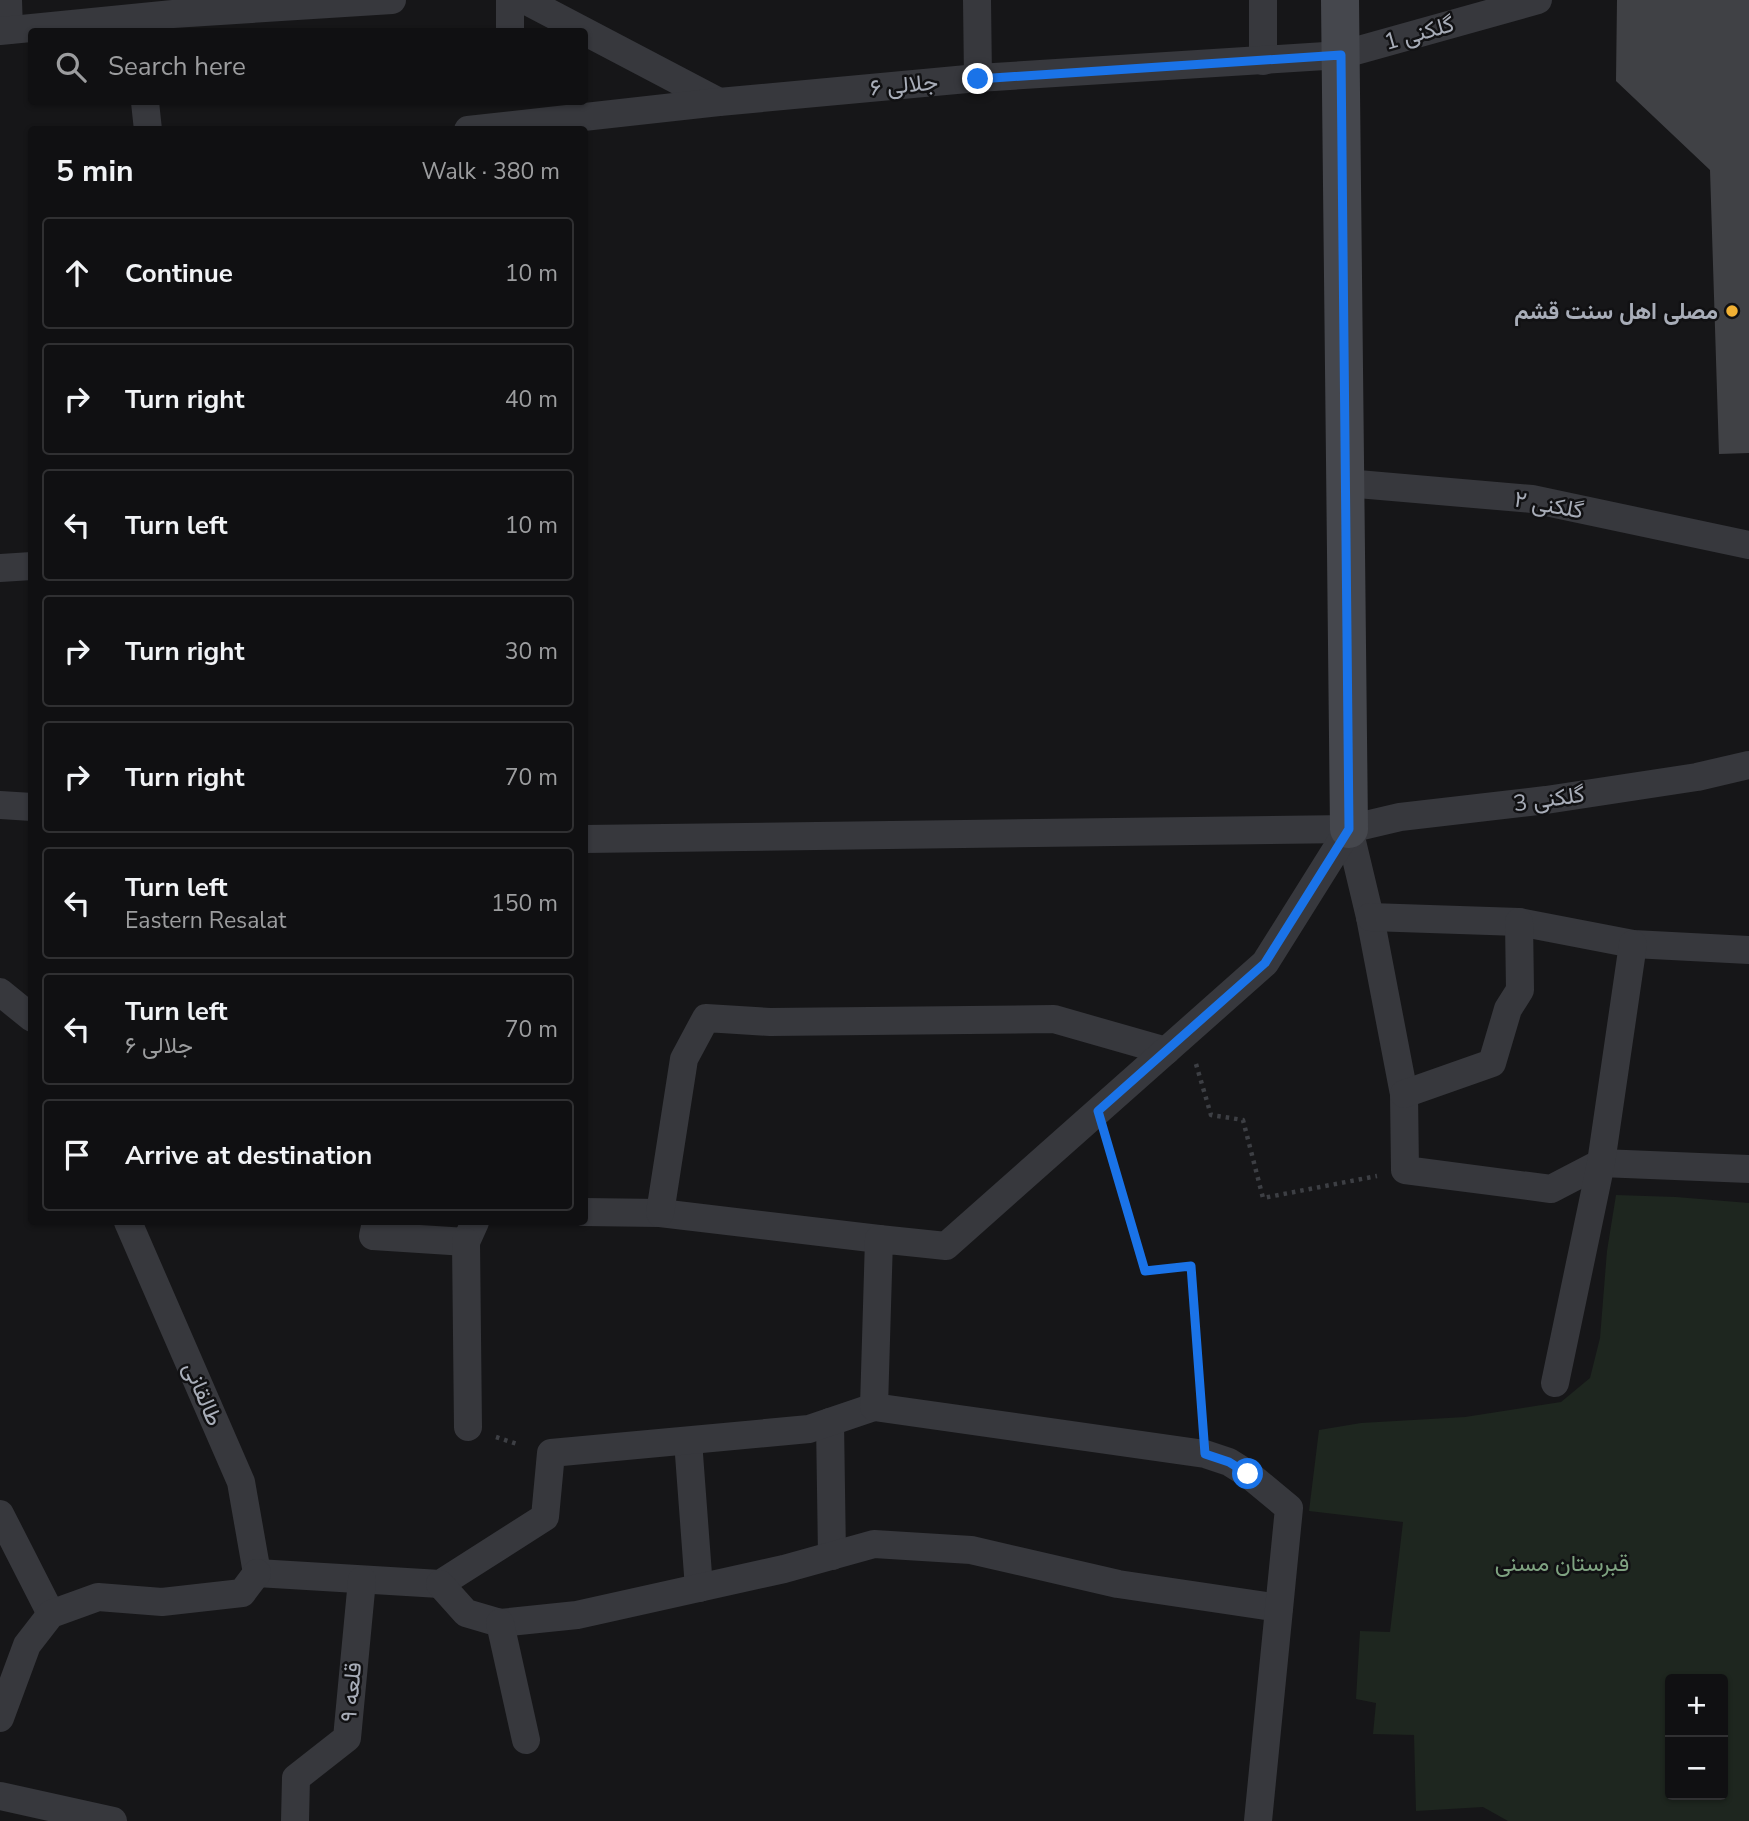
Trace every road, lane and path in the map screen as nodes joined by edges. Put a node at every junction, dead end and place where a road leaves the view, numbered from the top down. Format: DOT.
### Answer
graph roads {
  1 [pos="8,0"];
  2 [pos="392,0"];
  3 [pos="510,0"];
  4 [pos="525,0"];
  5 [pos="977,0"];
  6 [pos="1263,0"];
  7 [pos="1340,0"];
  8 [pos="1538,0"];
  9 [pos="261,4"];
  10 [pos="173,7"];
  11 [pos="136,24"];
  12 [pos="48,28"];
  13 [pos="510,28"];
  14 [pos="578,28"];
  15 [pos="28,29"];
  16 [pos="4,30"];
  17 [pos="588,33"];
  18 [pos="1341,55"];
  19 [pos="1263,61"];
  20 [pos="978,79"];
  21 [pos="719,102"];
  22 [pos="145,105"];
  23 [pos="509,118"];
  24 [pos="148,126"];
  25 [pos="482,126"];
  26 [pos="1346,483"];
  27 [pos="1749,545"];
  28 [pos="28,566"];
  29 [pos="0,568"];
  30 [pos="1749,765"];
  31 [pos="0,805"];
  32 [pos="28,807"];
  33 [pos="1349,829"];
  34 [pos="588,839"];
  35 [pos="1370,917"];
  36 [pos="1519,922"];
  37 [pos="1633,944"];
  38 [pos="1749,950"];
  39 [pos="0,992"];
  40 [pos="28,1015"];
  41 [pos="1176,1041"];
  42 [pos="1404,1094"];
  43 [pos="1098,1111"];
  44 [pos="1601,1163"];
  45 [pos="1749,1169"];
  46 [pos="1405,1170"];
  47 [pos="588,1212"];
  48 [pos="660,1213"];
  49 [pos="129,1225"];
  50 [pos="375,1225"];
  51 [pos="470,1232"];
  52 [pos="879,1239"];
  53 [pos="1555,1383"];
  54 [pos="874,1407"];
  55 [pos="830,1422"];
  56 [pos="468,1427"];
  57 [pos="688,1441"];
  58 [pos="1205,1454"];
  59 [pos="551,1456"];
  60 [pos="0,1514"];
  61 [pos="832,1556"];
  62 [pos="257,1573"];
  63 [pos="362,1580"];
  64 [pos="440,1584"];
  65 [pos="699,1588"];
  66 [pos="1279,1608"];
  67 [pos="51,1614"];
  68 [pos="500,1623"];
  69 [pos="0,1718"];
  70 [pos="526,1740"];
  71 [pos="0,1796"];
  72 [pos="113,1821"];
  73 [pos="295,1821"];
  74 [pos="1258,1821"];
  1 -- 16 [label="street"];
  2 -- 9 [label="street"];
  3 -- 13 [label="street"];
  4 -- 14 [label="street"];
  5 -- 20 [label="street"];
  6 -- 19 [label="street"];
  7 -- 18 [label="main road"];
  8 -- 18 [label="street, گلکنی 1"];
  9 -- 10 [label="street"];
  10 -- 11 [label="street"];
  11 -- 12 [label="street"];
  15 -- 16 [label="street"];
  17 -- 21 [label="street"];
  18 -- 19 [label="street, جلالی ۶"];
  18 -- 26 [label="main road"];
  19 -- 20 [label="street, جلالی ۶"];
  20 -- 21 [label="street, جلالی ۶"];
  21 -- 23 [label="street, جلالی ۶"];
  22 -- 24 [label="street"];
  23 -- 25 [label="street, جلالی ۶"];
  26 -- 27 [label="street, گلکنی ۲"];
  26 -- 33 [label="main road"];
  28 -- 29 [label="street"];
  30 -- 33 [label="street, گلکنی 3"];
  31 -- 32 [label="street"];
  33 -- 34 [label="street, گلکنی 3"];
  33 -- 35 [label="street"];
  33 -- 41 [label="street"];
  35 -- 36 [label="street"];
  35 -- 42 [label="street"];
  36 -- 37 [label="street"];
  36 -- 42 [label="street"];
  37 -- 38 [label="street"];
  37 -- 44 [label="street"];
  39 -- 40 [label="street"];
  41 -- 43 [label="street"];
  41 -- 46 [label="path"];
  41 -- 48 [label="street"];
  42 -- 46 [label="street"];
  43 -- 52 [label="street"];
  43 -- 58 [label="path"];
  44 -- 45 [label="street"];
  44 -- 46 [label="street"];
  44 -- 53 [label="street"];
  47 -- 48 [label="street"];
  48 -- 52 [label="street"];
  49 -- 62 [label="street, طالقانی"];
  50 -- 51 [label="street"];
  51 -- 56 [label="street"];
  52 -- 54 [label="street"];
  54 -- 55 [label="street"];
  54 -- 58 [label="street"];
  55 -- 57 [label="street"];
  55 -- 61 [label="street"];
  56 -- 59 [label="path"];
  57 -- 59 [label="street"];
  57 -- 65 [label="street"];
  58 -- 66 [label="street"];
  59 -- 64 [label="street"];
  60 -- 67 [label="street"];
  61 -- 65 [label="street"];
  61 -- 66 [label="street"];
  62 -- 63 [label="street"];
  62 -- 67 [label="street"];
  63 -- 64 [label="street"];
  63 -- 73 [label="street, قلعه ۹"];
  64 -- 68 [label="street"];
  65 -- 68 [label="street"];
  66 -- 74 [label="street"];
  67 -- 69 [label="street"];
  68 -- 70 [label="street"];
  71 -- 72 [label="street"];
}
